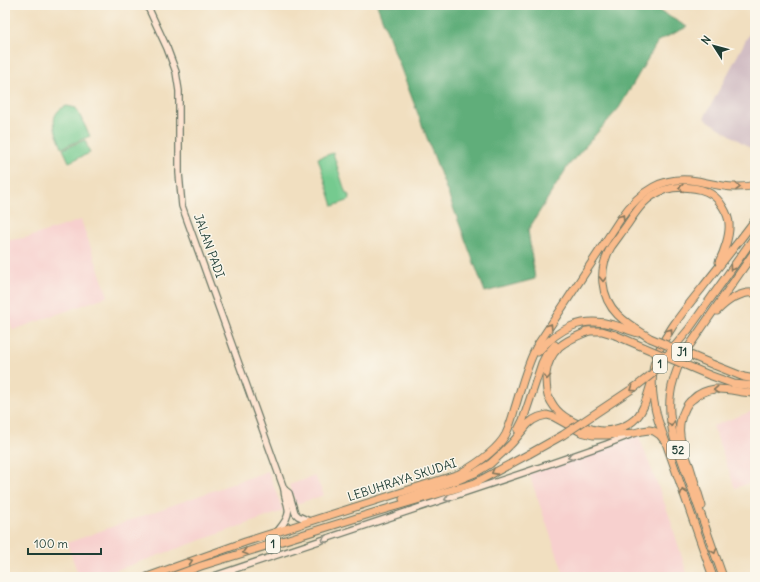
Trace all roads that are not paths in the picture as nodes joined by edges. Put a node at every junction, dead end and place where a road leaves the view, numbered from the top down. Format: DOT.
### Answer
graph roads {
  1 [pos="147,5"];
  2 [pos="755,185"];
  3 [pos="755,220"];
  4 [pos="755,236"];
  5 [pos="755,251"];
  6 [pos="711,276"];
  7 [pos="755,293"];
  8 [pos="706,323"];
  9 [pos="589,331"];
  10 [pos="650,338"];
  11 [pos="531,359"];
  12 [pos="755,375"];
  13 [pos="744,377"];
  14 [pos="755,379"];
  15 [pos="652,380"];
  16 [pos="755,386"];
  17 [pos="755,393"];
  18 [pos="634,433"];
  19 [pos="512,443"];
  20 [pos="666,444"];
  21 [pos="284,489"];
  22 [pos="376,512"];
  23 [pos="309,521"];
  24 [pos="706,525"];
  25 [pos="277,532"];
  26 [pos="147,577"];
  27 [pos="171,577"];
  28 [pos="211,577"];
  29 [pos="713,577"];
  30 [pos="723,577"];
  1 -- 21 [label="street, JALAN PADI"];
  11 -- 2 [label="highway, LEBUHRAYA SKUDAI / 1, one-way"];
  3 -- 6 [label="highway, 52"];
  4 -- 22 [label="highway, LEBUHRAYA SKUDAI / 1, one-way, bridge"];
  5 -- 8 [label="highway, 52"];
  6 -- 10 [label="highway, one-way"];
  15 -- 6 [label="highway, 52, one-way"];
  7 -- 8 [label="highway"];
  8 -- 24 [label="highway, 52, one-way"];
  9 -- 15 [label="highway, one-way"];
  9 -- 16 [label="highway, J1, bridge"];
  9 -- 19 [label="highway"];
  10 -- 11 [label="highway"];
  10 -- 13 [label="highway, J1, bridge"];
  11 -- 23 [label="highway, LEBUHRAYA SKUDAI / 1"];
  12 -- 13 [label="highway"];
  13 -- 14 [label="highway, J1"];
  15 -- 20 [label="highway, 52"];
  17 -- 24 [label="highway, one-way"];
  18 -- 19 [label="highway"];
  18 -- 20 [label="highway"];
  18 -- 28 [label="street, one-way"];
  19 -- 22 [label="highway"];
  29 -- 20 [label="highway, 52, one-way"];
  21 -- 23 [label="street, JALAN PADI"];
  21 -- 25 [label="street, JALAN PADI"];
  22 -- 27 [label="highway, LEBUHRAYA SKUDAI / 1, one-way"];
  23 -- 25 [label="highway, LEBUHRAYA SKUDAI / 1"];
  24 -- 30 [label="highway, 52, one-way"];
  26 -- 25 [label="highway, LEBUHRAYA SKUDAI / 1, one-way"];
}
